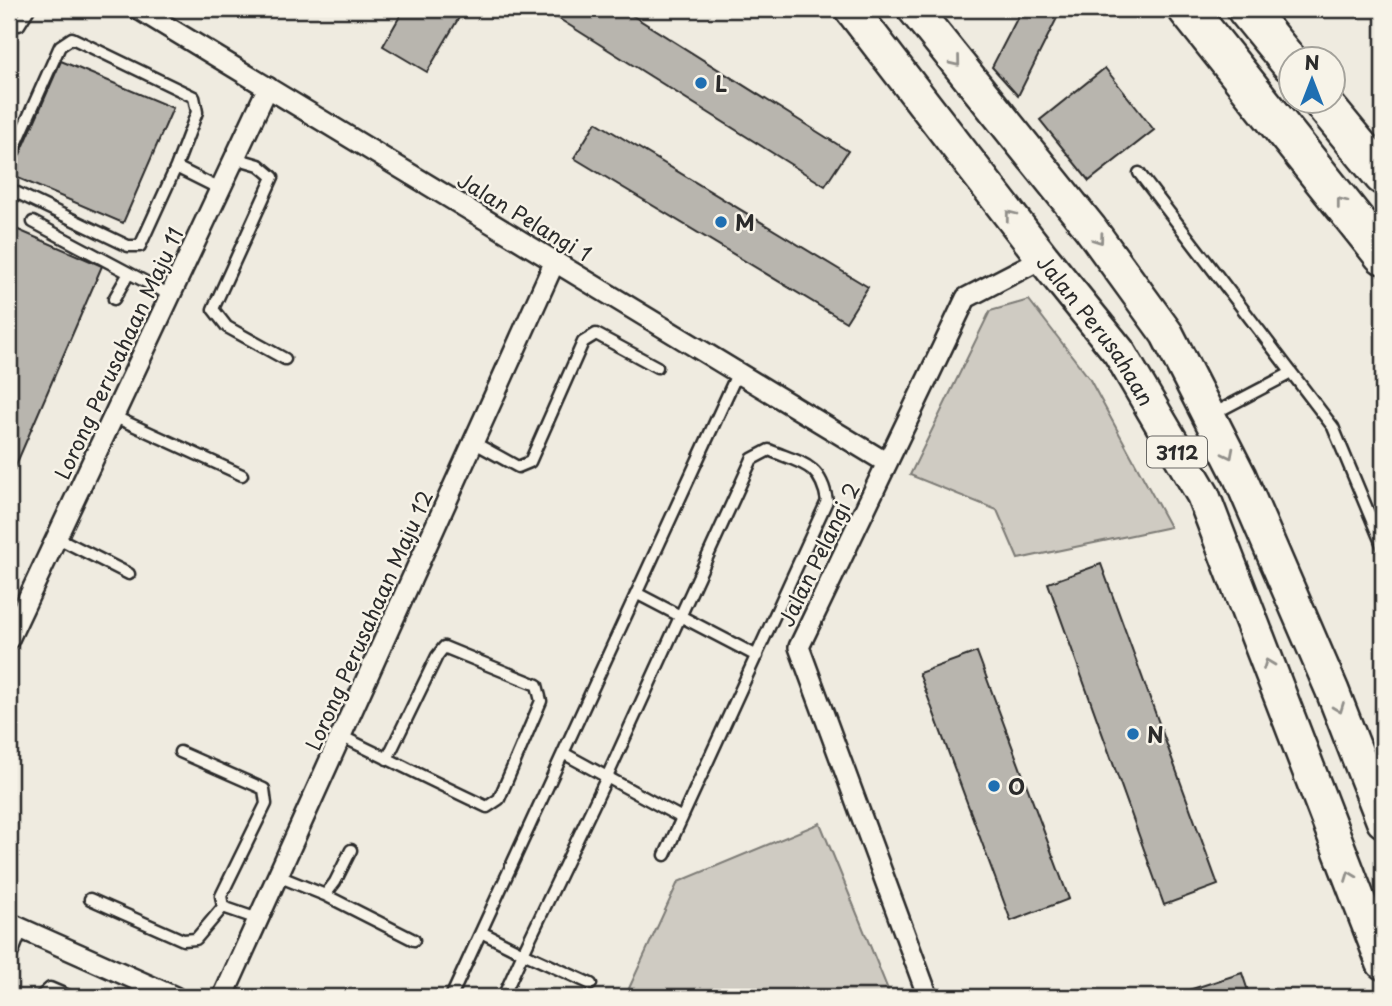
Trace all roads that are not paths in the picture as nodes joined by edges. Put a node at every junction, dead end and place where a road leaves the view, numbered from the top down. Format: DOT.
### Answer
graph roads {
  1 [pos="29,9"];
  2 [pos="138,9"];
  3 [pos="851,9"];
  4 [pos="914,9"];
  5 [pos="1187,9"];
  6 [pos="1245,9"];
  7 [pos="19,26"];
  8 [pos="1276,46"];
  9 [pos="268,88"];
  10 [pos="1334,116"];
  11 [pos="235,158"];
  12 [pos="9,160"];
  13 [pos="176,167"];
  14 [pos="1139,173"];
  15 [pos="1383,176"];
  16 [pos="9,189"];
  17 [pos="220,189"];
  18 [pos="33,222"];
  19 [pos="1383,255"];
  20 [pos="1043,258"];
  21 [pos="555,261"];
  22 [pos="129,273"];
  23 [pos="170,295"];
  24 [pos="114,299"];
  25 [pos="285,359"];
  26 [pos="657,368"];
  27 [pos="738,372"];
  28 [pos="1291,373"];
  29 [pos="113,416"];
  30 [pos="1209,416"];
  31 [pos="473,442"];
  32 [pos="887,463"];
  33 [pos="242,475"];
  34 [pos="56,537"];
  35 [pos="1383,547"];
  36 [pos="129,574"];
  37 [pos="636,593"];
  38 [pos="681,616"];
  39 [pos="9,639"];
  40 [pos="757,656"];
  41 [pos="341,736"];
  42 [pos="180,752"];
  43 [pos="563,753"];
  44 [pos="387,759"];
  45 [pos="607,778"];
  46 [pos="682,818"];
  47 [pos="1383,821"];
  48 [pos="351,850"];
  49 [pos="664,855"];
  50 [pos="278,876"];
  51 [pos="325,895"];
  52 [pos="90,899"];
  53 [pos="223,907"];
  54 [pos="258,919"];
  55 [pos="14,925"];
  56 [pos="481,932"];
  57 [pos="414,940"];
  58 [pos="9,950"];
  59 [pos="523,953"];
  60 [pos="1383,963"];
  61 [pos="591,984"];
  62 [pos="40,997"];
  63 [pos="71,997"];
  64 [pos="175,997"];
  65 [pos="223,997"];
  66 [pos="451,997"];
  67 [pos="503,997"];
  68 [pos="928,997"];
  1 -- 7 [label="lane"];
  2 -- 9 [label="street, Jalan Pelangi 1"];
  20 -- 3 [label="main road, Jalan Perusahaan / 3112, one-way"];
  4 -- 30 [label="main road, 3112, one-way"];
  19 -- 5 [label="highway, one-way"];
  6 -- 8 [label="highway"];
  9 -- 11 [label="street, Lorong Perusahaan Maju 11"];
  9 -- 21 [label="street, Jalan Pelangi 1"];
  10 -- 15 [label="highway"];
  11 -- 17 [label="street, Lorong Perusahaan Maju 11"];
  11 -- 25 [label="lane"];
  12 -- 13 [label="lane"];
  13 -- 16 [label="lane"];
  13 -- 17 [label="lane"];
  14 -- 28 [label="lane"];
  17 -- 23 [label="street, Lorong Perusahaan Maju 11"];
  18 -- 22 [label="lane"];
  20 -- 32 [label="street, Jalan Pelangi 2"];
  60 -- 20 [label="main road, Jalan Perusahaan / 3112, one-way"];
  21 -- 27 [label="street, Jalan Pelangi 1"];
  21 -- 31 [label="street, Lorong Perusahaan Maju 12"];
  22 -- 23 [label="lane"];
  22 -- 24 [label="lane"];
  23 -- 29 [label="street, Lorong Perusahaan Maju 11"];
  26 -- 31 [label="lane"];
  27 -- 32 [label="street, Jalan Pelangi 1"];
  27 -- 37 [label="lane"];
  28 -- 30 [label="lane"];
  28 -- 35 [label="lane"];
  29 -- 33 [label="lane"];
  29 -- 34 [label="street, Lorong Perusahaan Maju 11"];
  30 -- 47 [label="main road, 3112, one-way"];
  31 -- 41 [label="street, Lorong Perusahaan Maju 12"];
  32 -- 68 [label="street, Jalan Pelangi 2"];
  34 -- 36 [label="lane"];
  34 -- 39 [label="street, Lorong Perusahaan Maju 11"];
  37 -- 38 [label="lane"];
  37 -- 43 [label="lane"];
  38 -- 40 [label="lane"];
  38 -- 40 [label="lane"];
  38 -- 45 [label="lane"];
  40 -- 46 [label="lane"];
  41 -- 44 [label="lane"];
  41 -- 50 [label="street, Lorong Perusahaan Maju 12"];
  42 -- 53 [label="lane"];
  43 -- 45 [label="lane"];
  43 -- 56 [label="lane"];
  44 -- 44 [label="lane"];
  45 -- 46 [label="lane"];
  45 -- 59 [label="lane"];
  46 -- 49 [label="lane"];
  48 -- 51 [label="lane"];
  50 -- 51 [label="lane"];
  50 -- 54 [label="street, Lorong Perusahaan Maju 12"];
  51 -- 57 [label="lane"];
  52 -- 53 [label="lane"];
  53 -- 54 [label="lane"];
  54 -- 65 [label="street, Lorong Perusahaan Maju 12"];
  55 -- 58 [label="street"];
  55 -- 64 [label="street"];
  56 -- 59 [label="lane"];
  56 -- 66 [label="lane"];
  59 -- 61 [label="lane"];
  59 -- 67 [label="lane"];
  62 -- 63 [label="lane"];
}
